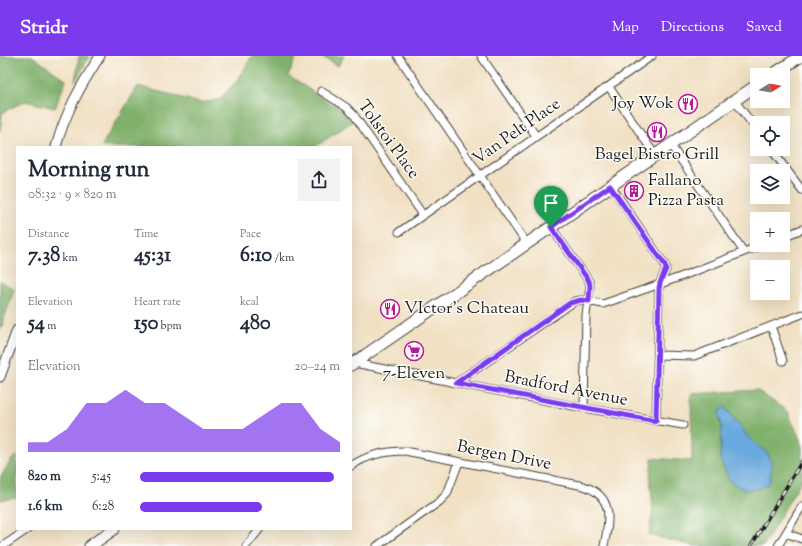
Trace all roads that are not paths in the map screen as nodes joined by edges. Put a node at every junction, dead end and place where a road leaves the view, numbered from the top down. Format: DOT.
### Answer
graph roads {
  1 [pos="100,56"];
  2 [pos="398,56"];
  3 [pos="481,56"];
  4 [pos="652,56"];
  5 [pos="801,56"];
  6 [pos="783,68"];
  7 [pos="609,87"];
  8 [pos="750,90"];
  9 [pos="321,91"];
  10 [pos="734,100"];
  11 [pos="750,121"];
  12 [pos="536,136"];
  13 [pos="670,144"];
  14 [pos="56,146"];
  15 [pos="655,155"];
  16 [pos="776,156"];
  17 [pos="480,176"];
  18 [pos="610,186"];
  19 [pos="802,190"];
  20 [pos="423,215"];
  21 [pos="551,227"];
  22 [pos="802,229"];
  23 [pos="399,232"];
  24 [pos="790,234"];
  25 [pos="527,244"];
  26 [pos="750,250"];
  27 [pos="744,252"];
  28 [pos="660,284"];
  29 [pos="589,301"];
  30 [pos="802,314"];
  31 [pos="771,326"];
  32 [pos="16,333"];
  33 [pos="658,355"];
  34 [pos="783,361"];
  35 [pos="353,364"];
  36 [pos="0,377"];
  37 [pos="456,383"];
  38 [pos="584,408"];
  39 [pos="656,421"];
  40 [pos="683,425"];
  41 [pos="459,462"];
  42 [pos="352,465"];
  43 [pos="802,506"];
  44 [pos="27,530"];
  45 [pos="113,530"];
  46 [pos="259,530"];
  47 [pos="786,533"];
  48 [pos="802,539"];
  49 [pos="0,546"];
  50 [pos="90,546"];
  51 [pos="246,546"];
  52 [pos="377,546"];
  53 [pos="604,546"];
  54 [pos="778,546"];
  1 -- 14 [label="street"];
  2 -- 17 [label="street"];
  3 -- 12 [label="street"];
  4 -- 7 [label="street, Van Pelt Place"];
  5 -- 6 [label="main road"];
  7 -- 12 [label="street, Van Pelt Place"];
  7 -- 15 [label="street"];
  8 -- 10 [label="main road"];
  9 -- 20 [label="street, Tolstoi Place"];
  10 -- 11 [label="street"];
  10 -- 13 [label="main road"];
  12 -- 17 [label="street, Van Pelt Place"];
  13 -- 15 [label="main road"];
  13 -- 27 [label="street"];
  15 -- 18 [label="main road"];
  16 -- 19 [label="street"];
  17 -- 20 [label="street, Van Pelt Place"];
  17 -- 25 [label="street"];
  18 -- 21 [label="main road"];
  18 -- 28 [label="street"];
  20 -- 23 [label="street, Van Pelt Place"];
  21 -- 25 [label="main road"];
  21 -- 29 [label="street"];
  22 -- 24 [label="street"];
  25 -- 35 [label="main road"];
  26 -- 27 [label="street"];
  27 -- 28 [label="street"];
  28 -- 29 [label="street"];
  28 -- 33 [label="street"];
  29 -- 37 [label="street"];
  29 -- 38 [label="street"];
  30 -- 31 [label="street"];
  31 -- 33 [label="street"];
  31 -- 34 [label="street"];
  32 -- 36 [label="street"];
  33 -- 39 [label="street"];
  35 -- 37 [label="street, Bradford Avenue"];
  37 -- 38 [label="street, Bradford Avenue"];
  38 -- 39 [label="street, Bradford Avenue"];
  39 -- 40 [label="street, Bradford Avenue"];
  41 -- 42 [label="street, Bergen Drive"];
  41 -- 52 [label="street"];
  41 -- 53 [label="street, Bergen Drive"];
  43 -- 47 [label="street"];
  44 -- 49 [label="street"];
  45 -- 50 [label="main road"];
  46 -- 51 [label="street"];
  47 -- 48 [label="street"];
  47 -- 54 [label="street"];
}
